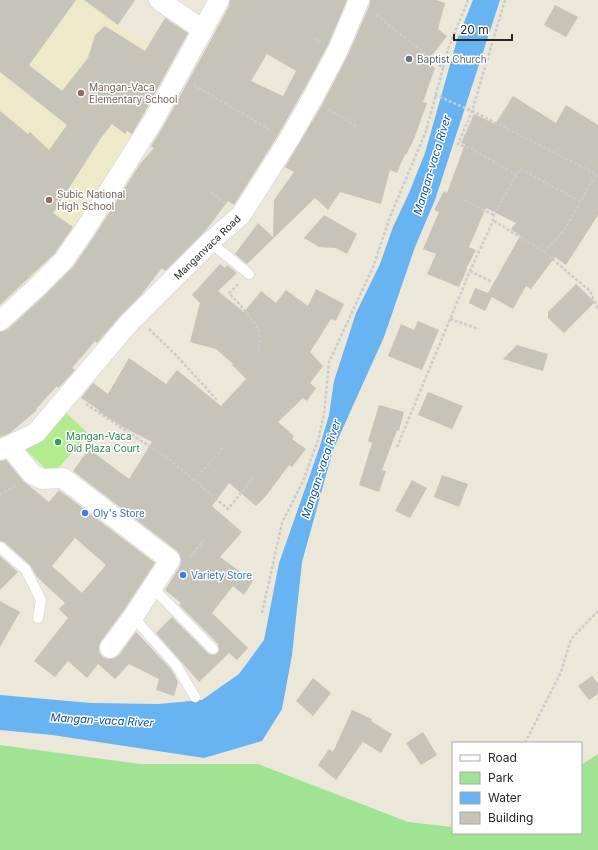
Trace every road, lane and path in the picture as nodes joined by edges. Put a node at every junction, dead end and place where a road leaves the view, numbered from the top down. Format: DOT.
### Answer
graph roads {
  1 [pos="159,0"];
  2 [pos="219,0"];
  3 [pos="359,0"];
  4 [pos="468,0"];
  5 [pos="505,0"];
  6 [pos="203,30"];
  7 [pos="443,68"];
  8 [pos="178,76"];
  9 [pos="435,95"];
  10 [pos="312,99"];
  11 [pos="472,111"];
  12 [pos="356,126"];
  13 [pos="288,141"];
  14 [pos="516,175"];
  15 [pos="597,175"];
  16 [pos="464,200"];
  17 [pos="581,202"];
  18 [pos="494,215"];
  19 [pos="493,221"];
  20 [pos="210,242"];
  21 [pos="544,252"];
  22 [pos="470,271"];
  23 [pos="249,274"];
  24 [pos="492,282"];
  25 [pos="229,293"];
  26 [pos="598,309"];
  27 [pos="450,319"];
  28 [pos="0,321"];
  29 [pos="144,325"];
  30 [pos="479,329"];
  31 [pos="258,354"];
  32 [pos="69,393"];
  33 [pos="217,400"];
  34 [pos="397,447"];
  35 [pos="5,448"];
  36 [pos="223,448"];
  37 [pos="253,478"];
  38 [pos="194,480"];
  39 [pos="0,547"];
  40 [pos="152,587"];
  41 [pos="598,611"];
  42 [pos="262,613"];
  43 [pos="133,617"];
  44 [pos="38,618"];
  45 [pos="110,648"];
  46 [pos="212,649"];
  47 [pos="195,697"];
  48 [pos="526,742"];
  1 -- 6 [label="street"];
  2 -- 6 [label="street"];
  3 -- 7 [label="path"];
  3 -- 10 [label="street, Manganvaca Road"];
  4 -- 7 [label="path"];
  5 -- 11 [label="path"];
  6 -- 8 [label="street"];
  7 -- 9 [label="path"];
  8 -- 13 [label="path"];
  8 -- 28 [label="street"];
  9 -- 11 [label="path"];
  9 -- 42 [label="path"];
  10 -- 12 [label="path"];
  10 -- 13 [label="street, Manganvaca Road"];
  11 -- 14 [label="path"];
  11 -- 15 [label="path"];
  13 -- 20 [label="street, Manganvaca Road"];
  14 -- 17 [label="path"];
  14 -- 18 [label="path"];
  15 -- 17 [label="path"];
  16 -- 18 [label="path"];
  17 -- 21 [label="path"];
  18 -- 19 [label="path"];
  19 -- 21 [label="path"];
  19 -- 22 [label="path"];
  20 -- 23 [label="lane"];
  20 -- 32 [label="street, Manganvaca Road"];
  21 -- 26 [label="path"];
  22 -- 24 [label="path"];
  22 -- 27 [label="path"];
  25 -- 31 [label="path"];
  27 -- 30 [label="path"];
  27 -- 34 [label="path"];
  29 -- 33 [label="path"];
  32 -- 35 [label="street, Manganvaca Road"];
  32 -- 38 [label="path"];
  35 -- 40 [label="street"];
  36 -- 38 [label="path"];
  37 -- 38 [label="path"];
  39 -- 44 [label="lane"];
  40 -- 43 [label="street"];
  40 -- 46 [label="lane"];
  41 -- 48 [label="path"];
  43 -- 45 [label="street"];
  43 -- 47 [label="lane"];
}
